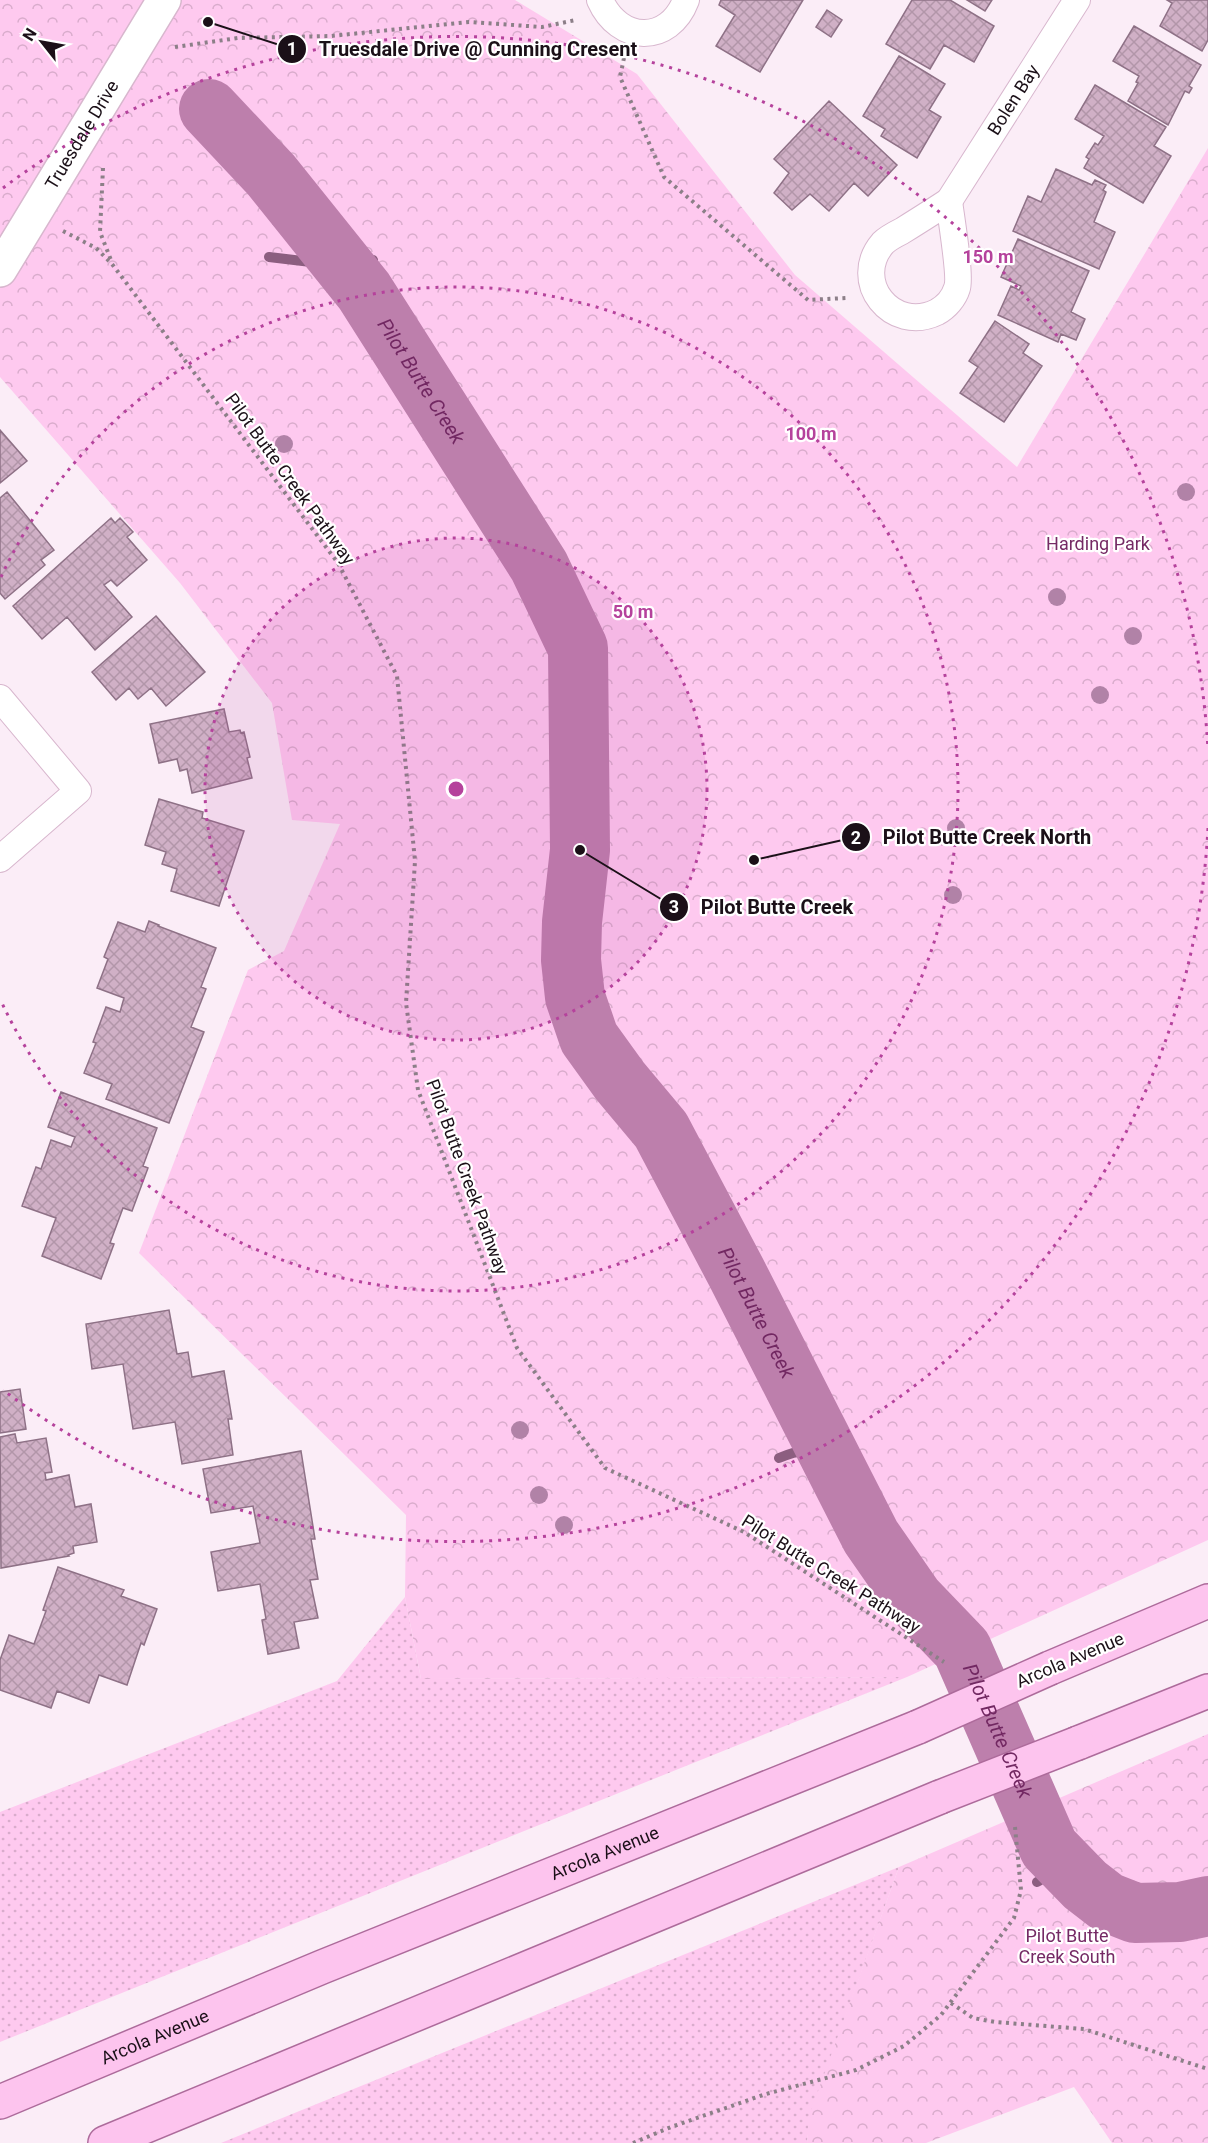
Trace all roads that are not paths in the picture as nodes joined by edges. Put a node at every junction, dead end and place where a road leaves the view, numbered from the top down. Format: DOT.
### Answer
graph roads {
  1 [pos="164,0"];
  2 [pos="686,0"];
  3 [pos="1077,0"];
  4 [pos="603,7"];
  5 [pos="949,201"];
  6 [pos="0,270"];
  7 [pos="0,698"];
  8 [pos="0,859"];
  9 [pos="1208,1601"];
  10 [pos="1208,1691"];
  11 [pos="0,2102"];
  12 [pos="105,2143"];
  1 -- 6 [label="street, Truesdale Drive"];
  2 -- 4 [label="street"];
  3 -- 5 [label="street, Bolen Bay"];
  5 -- 5 [label="street, Bolen Bay"];
  7 -- 8 [label="street"];
  9 -- 11 [label="main road, Arcola Avenue, bridge"];
  10 -- 12 [label="main road, bridge"];
}
